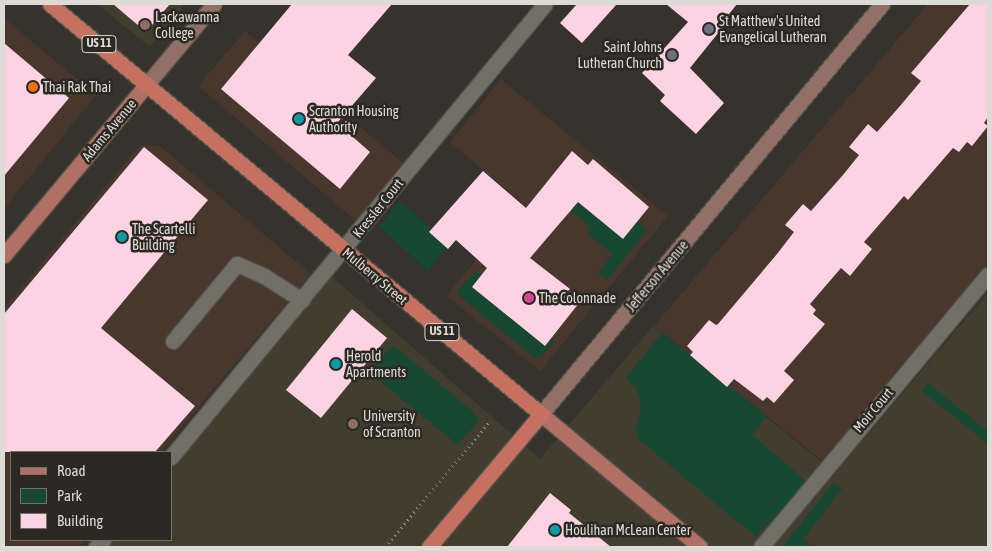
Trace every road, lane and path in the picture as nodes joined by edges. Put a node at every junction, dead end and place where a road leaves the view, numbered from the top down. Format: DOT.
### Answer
graph roads {
  1 [pos="50,4"];
  2 [pos="214,4"];
  3 [pos="545,4"];
  4 [pos="882,4"];
  5 [pos="147,84"];
  6 [pos="344,249"];
  7 [pos="4,255"];
  8 [pos="988,275"];
  9 [pos="302,300"];
  10 [pos="173,341"];
  11 [pos="541,414"];
  12 [pos="490,421"];
  13 [pos="172,456"];
  14 [pos="385,547"];
  15 [pos="429,547"];
  16 [pos="700,547"];
  17 [pos="761,547"];
  1 -- 5 [label="highway, Mulberry Street / US 11"];
  2 -- 5 [label="main road, Adams Avenue"];
  3 -- 6 [label="lane, Kressler Court"];
  4 -- 11 [label="main road, Jefferson Avenue"];
  5 -- 6 [label="highway, Mulberry Street / US 11"];
  5 -- 7 [label="main road, Adams Avenue"];
  6 -- 9 [label="lane, Kressler Court"];
  6 -- 11 [label="highway, Mulberry Street / US 11"];
  8 -- 17 [label="lane, Moir Court"];
  9 -- 10 [label="lane"];
  9 -- 13 [label="lane, Kressler Court"];
  11 -- 15 [label="highway, Jefferson Avenue"];
  11 -- 16 [label="main road, Mulberry Street"];
  12 -- 14 [label="path"];
}
